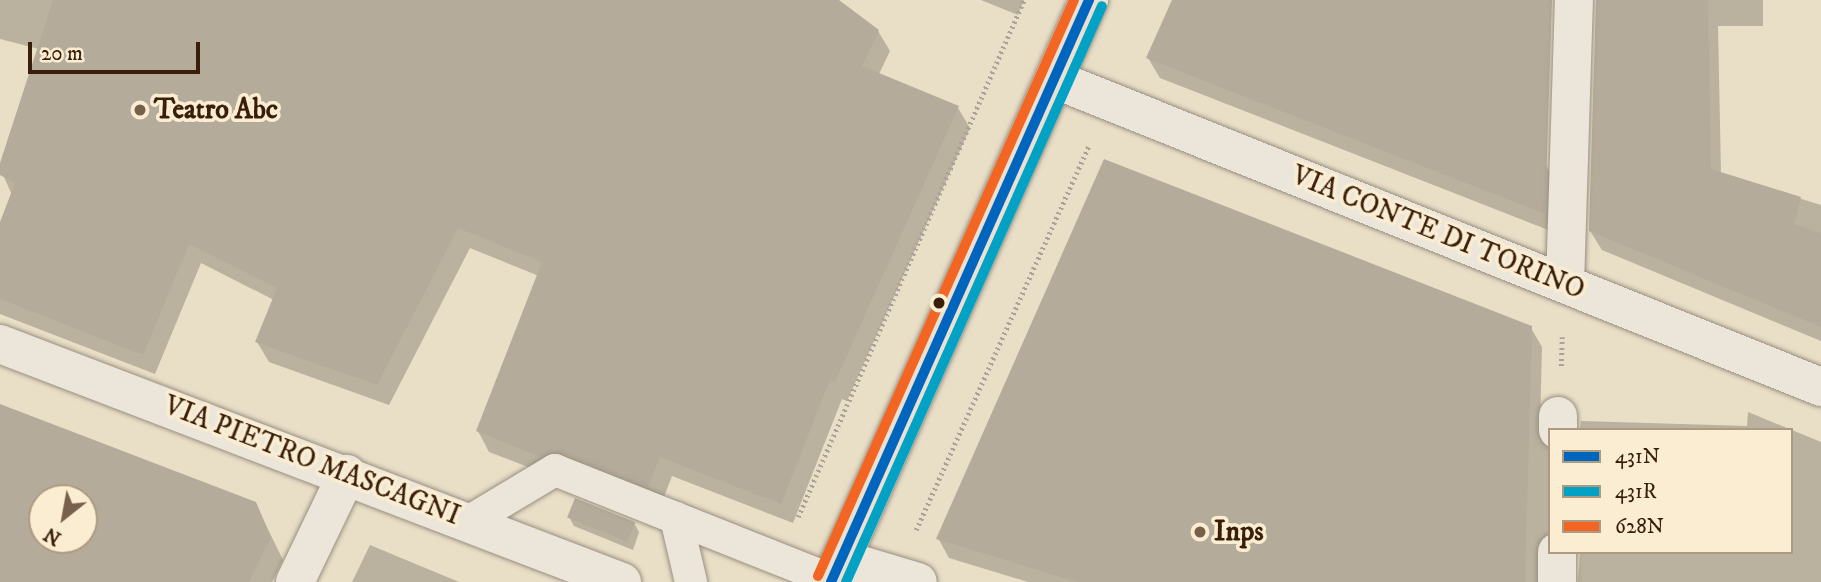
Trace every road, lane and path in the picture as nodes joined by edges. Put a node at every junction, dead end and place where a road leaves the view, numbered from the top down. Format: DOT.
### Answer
graph roads {
  1 [pos="1024,0"];
  2 [pos="1089,0"];
  3 [pos="1574,0"];
  4 [pos="1054,79"];
  5 [pos="1109,101"];
  6 [pos="1565,284"];
  7 [pos="0,344"];
  8 [pos="1821,387"];
  9 [pos="1558,423"];
  10 [pos="347,474"];
  11 [pos="676,518"];
  12 [pos="470,521"];
  13 [pos="1558,554"];
  14 [pos="779,559"];
  15 [pos="834,574"];
  16 [pos="907,579"];
  17 [pos="295,582"];
  18 [pos="622,582"];
  19 [pos="691,582"];
  20 [pos="1557,582"];
  1 -- 14 [label="path"];
  2 -- 4 [label="main road"];
  3 -- 6 [label="street"];
  4 -- 5 [label="street, VIA CONTE DI TORINO"];
  4 -- 15 [label="main road"];
  5 -- 6 [label="street, VIA CONTE DI TORINO"];
  5 -- 16 [label="path"];
  6 -- 8 [label="street, VIA CONTE DI TORINO"];
  6 -- 9 [label="path"];
  7 -- 10 [label="street, VIA PIETRO MASCAGNI"];
  10 -- 12 [label="street, VIA PIETRO MASCAGNI"];
  10 -- 17 [label="street"];
  11 -- 12 [label="lane"];
  11 -- 14 [label="lane"];
  11 -- 19 [label="lane"];
  12 -- 18 [label="street, VIA PIETRO MASCAGNI"];
  13 -- 20 [label="street"];
  14 -- 15 [label="lane"];
  15 -- 16 [label="street"];
}
